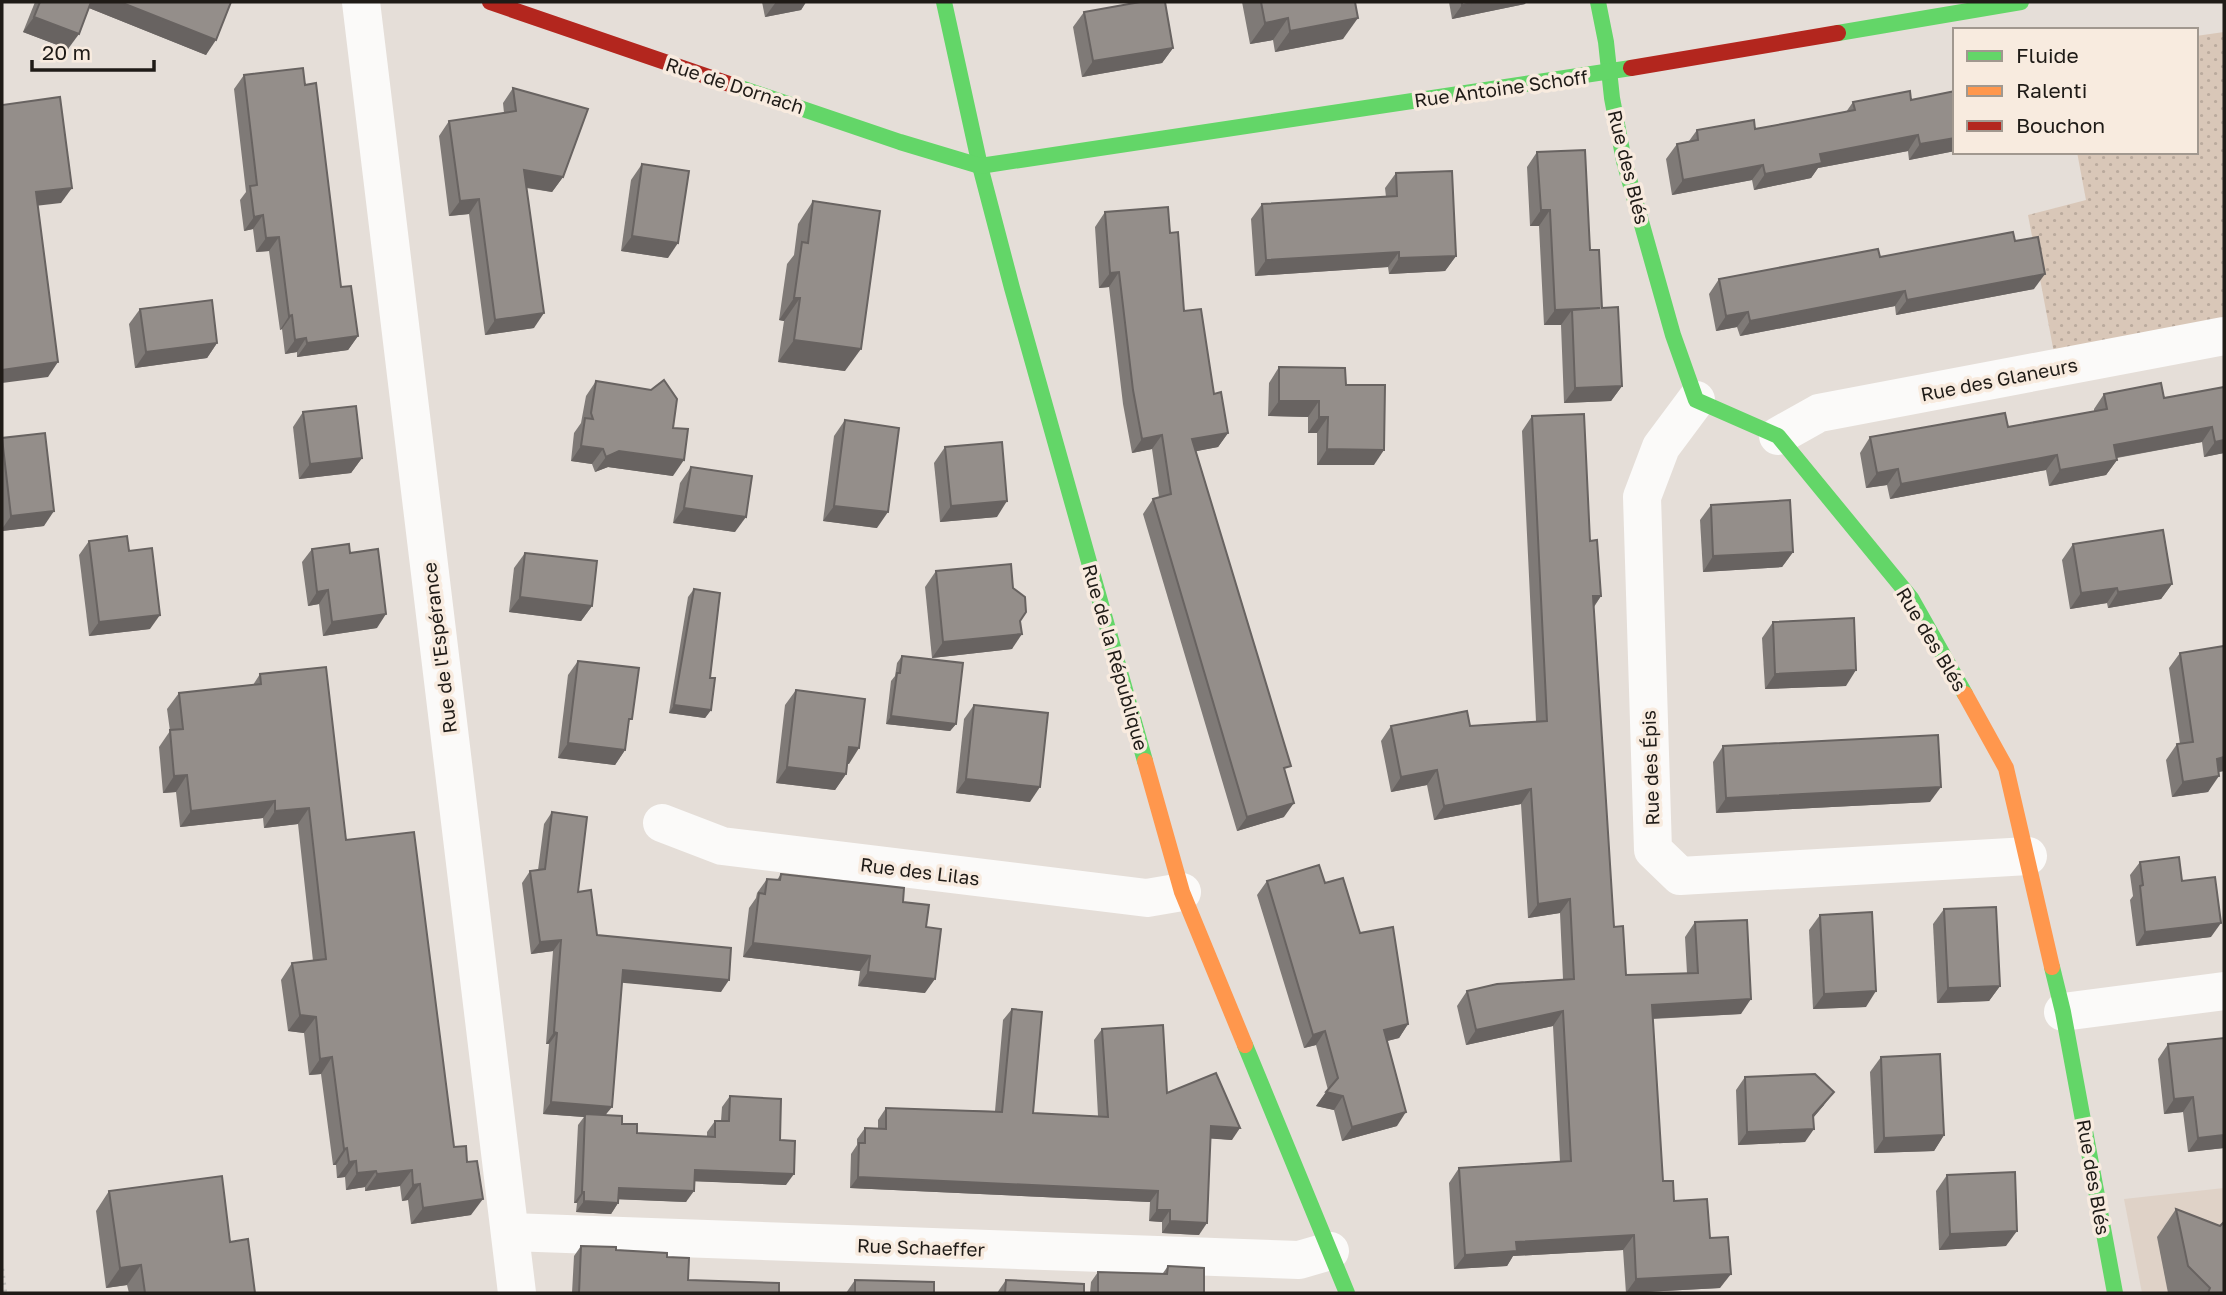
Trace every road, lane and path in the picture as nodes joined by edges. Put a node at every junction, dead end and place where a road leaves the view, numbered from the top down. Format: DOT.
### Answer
graph roads {
  1 [pos="361,2"];
  2 [pos="490,2"];
  3 [pos="944,2"];
  4 [pos="1598,2"];
  5 [pos="2021,2"];
  6 [pos="1609,72"];
  7 [pos="980,166"];
  8 [pos="2224,336"];
  9 [pos="1696,400"];
  10 [pos="1779,436"];
  11 [pos="662,823"];
  12 [pos="2028,856"];
  13 [pos="1182,892"];
  14 [pos="2224,991"];
  15 [pos="2063,1012"];
  16 [pos="510,1232"];
  17 [pos="1330,1251"];
  18 [pos="2,1269"];
  19 [pos="5,1293"];
  20 [pos="517,1293"];
  21 [pos="1347,1293"];
  22 [pos="2115,1293"];
  1 -- 16 [label="street, Rue de l'Espérance"];
  2 -- 7 [label="street, Rue de Dornach"];
  3 -- 7 [label="street, Rue de la République"];
  4 -- 6 [label="street, Rue des Blés"];
  5 -- 6 [label="street, Rue Antoine Schoff"];
  6 -- 7 [label="street, Rue Antoine Schoff"];
  6 -- 9 [label="street, Rue des Blés"];
  7 -- 13 [label="street, Rue de la République"];
  8 -- 10 [label="street, Rue des Glaneurs"];
  9 -- 10 [label="street, Rue des Blés"];
  9 -- 12 [label="street, Rue des Épis"];
  10 -- 12 [label="street, Rue des Blés"];
  11 -- 13 [label="street, Rue des Lilas"];
  12 -- 15 [label="street, Rue des Blés"];
  13 -- 17 [label="street, Rue de la République"];
  14 -- 15 [label="street"];
  15 -- 22 [label="street, Rue des Blés"];
  16 -- 17 [label="street, Rue Schaeffer"];
  16 -- 20 [label="street, Rue de l'Espérance"];
  17 -- 21 [label="street, Rue de la République"];
  18 -- 19 [label="path"];
}
